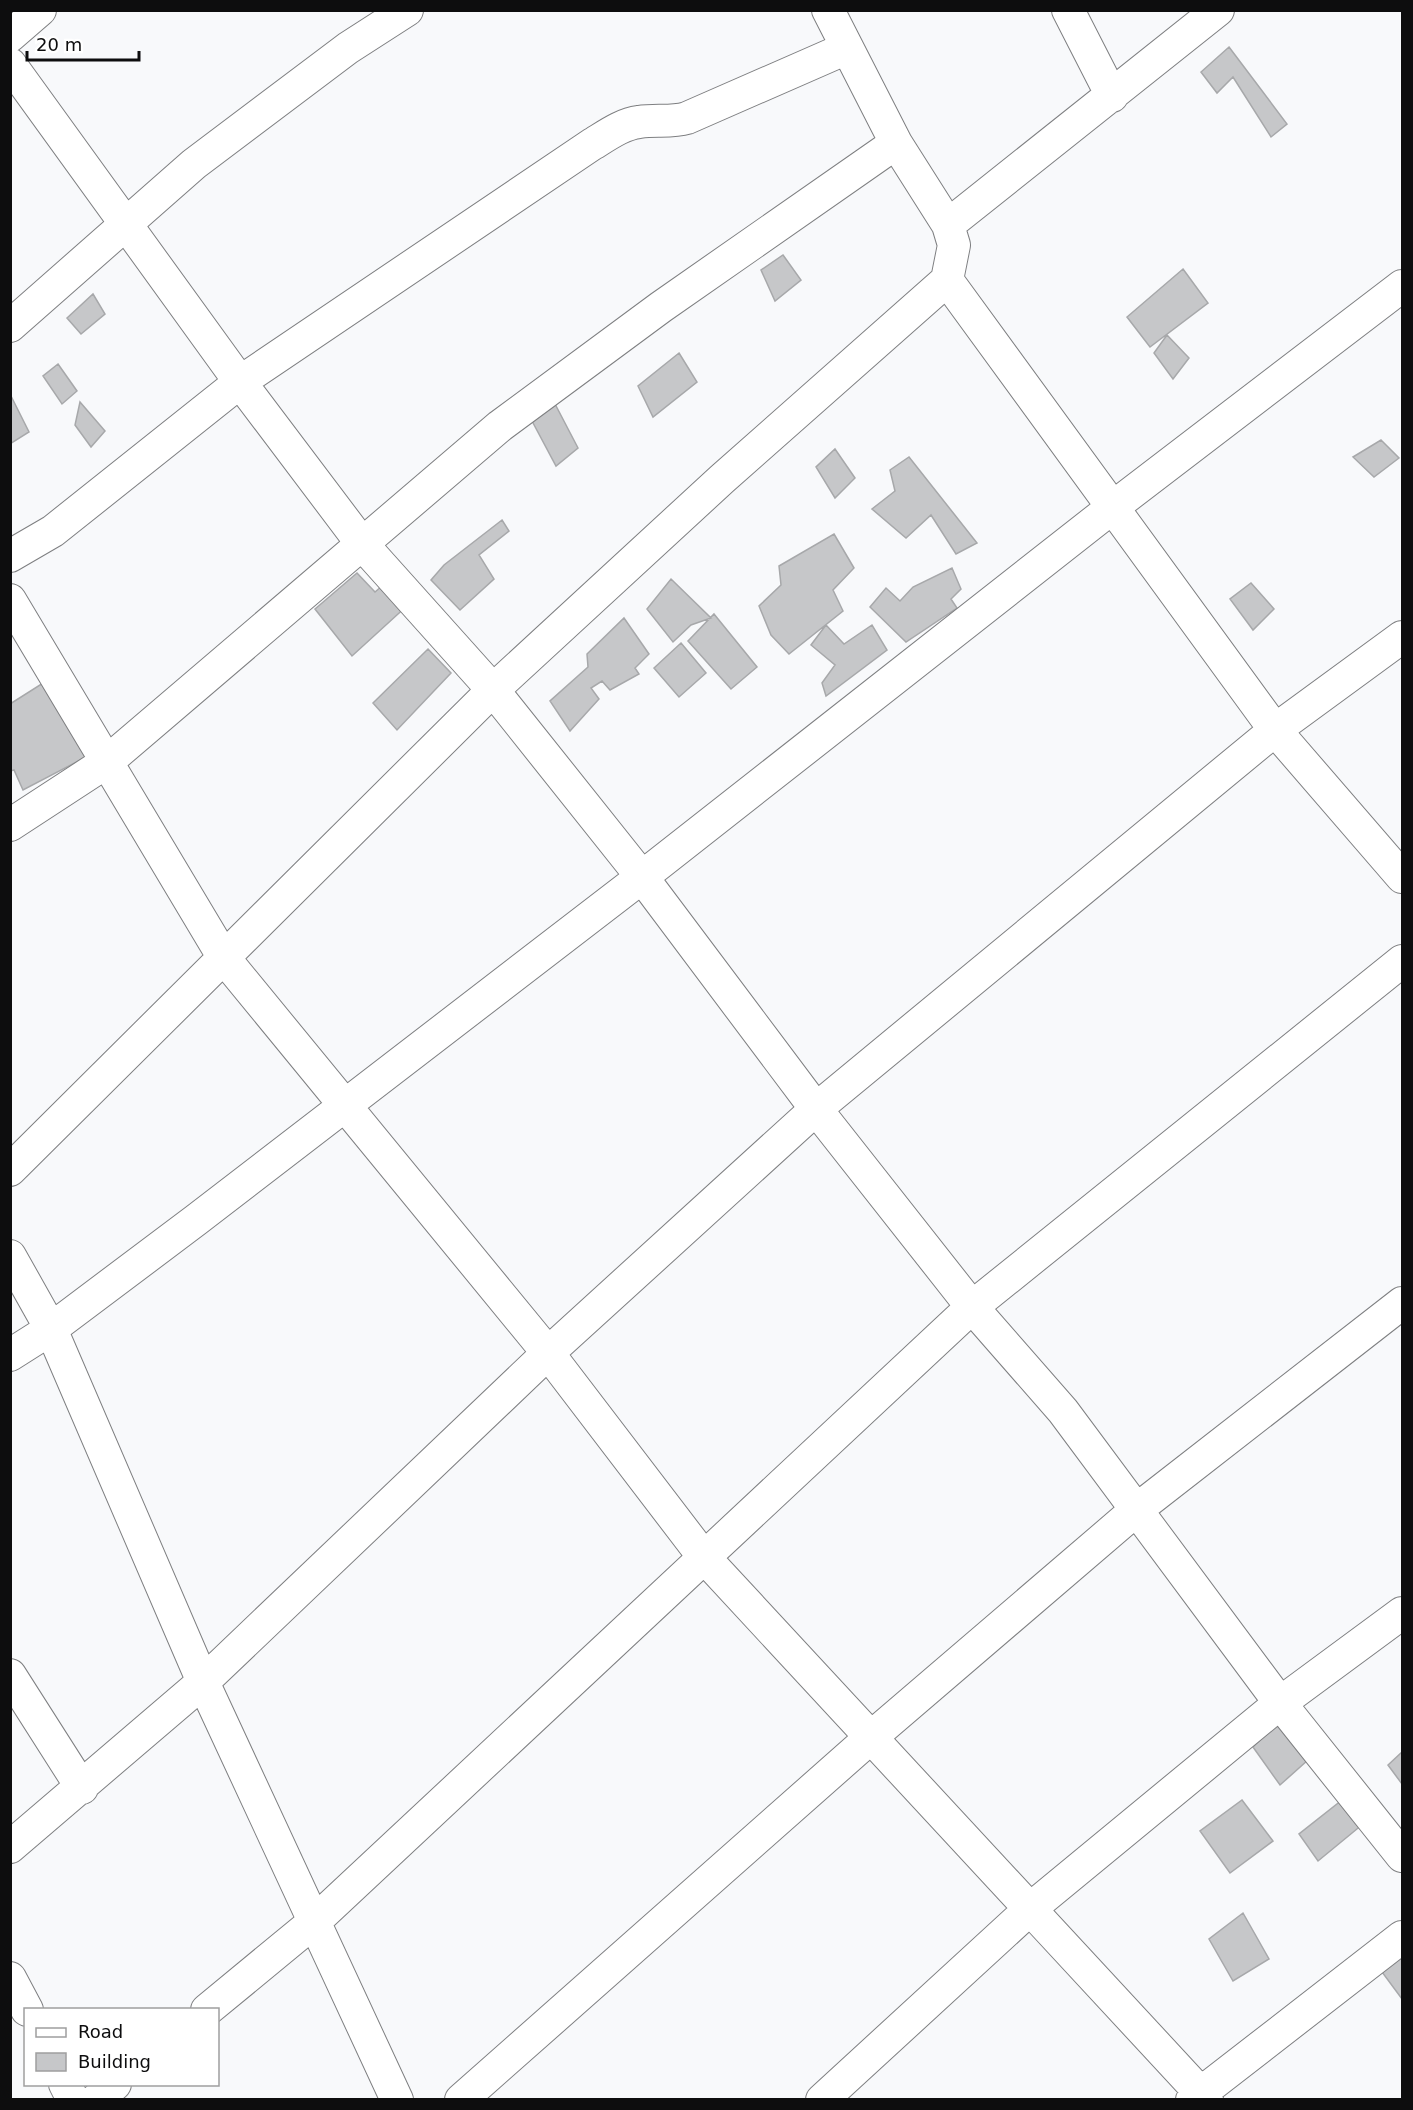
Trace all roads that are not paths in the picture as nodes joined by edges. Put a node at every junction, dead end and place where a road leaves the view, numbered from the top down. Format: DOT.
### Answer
graph roads {
  1 [pos="40,10"];
  2 [pos="407,10"];
  3 [pos="828,10"];
  4 [pos="1068,10"];
  5 [pos="1218,10"];
  6 [pos="10,36"];
  7 [pos="847,48"];
  8 [pos="10,64"];
  9 [pos="1112,96"];
  10 [pos="896,143"];
  11 [pos="128,225"];
  12 [pos="948,225"];
  13 [pos="947,280"];
  14 [pos="1402,286"];
  15 [pos="10,326"];
  16 [pos="240,382"];
  17 [pos="1113,507"];
  18 [pos="363,545"];
  19 [pos="10,556"];
  20 [pos="10,600"];
  21 [pos="1402,637"];
  22 [pos="494,690"];
  23 [pos="1275,730"];
  24 [pos="108,760"];
  25 [pos="10,825"];
  26 [pos="642,877"];
  27 [pos="1402,877"];
  28 [pos="224,958"];
  29 [pos="1402,960"];
  30 [pos="345,1104"];
  31 [pos="816,1109"];
  32 [pos="10,1170"];
  33 [pos="10,1256"];
  34 [pos="1402,1303"];
  35 [pos="972,1307"];
  36 [pos="51,1329"];
  37 [pos="548,1353"];
  38 [pos="10,1355"];
  39 [pos="1135,1510"];
  40 [pos="703,1556"];
  41 [pos="1402,1613"];
  42 [pos="10,1675"];
  43 [pos="203,1682"];
  44 [pos="1280,1704"];
  45 [pos="869,1738"];
  46 [pos="82,1788"];
  47 [pos="10,1847"];
  48 [pos="1402,1856"];
  49 [pos="1030,1909"];
  50 [pos="315,1921"];
  51 [pos="1402,1937"];
  52 [pos="10,1978"];
  53 [pos="26,2008"];
  54 [pos="209,2008"];
  55 [pos="65,2086"];
  56 [pos="114,2086"];
  57 [pos="1200,2097"];
  58 [pos="72,2100"];
  59 [pos="96,2100"];
  60 [pos="397,2100"];
  61 [pos="461,2100"];
  62 [pos="822,2100"];
  1 -- 6 [label="street"];
  2 -- 11 [label="street"];
  3 -- 7 [label="street"];
  4 -- 9 [label="street"];
  5 -- 9 [label="street"];
  7 -- 10 [label="street"];
  7 -- 16 [label="street"];
  8 -- 11 [label="street"];
  9 -- 12 [label="street"];
  10 -- 12 [label="street"];
  10 -- 18 [label="street"];
  11 -- 15 [label="street"];
  11 -- 16 [label="street"];
  12 -- 13 [label="street"];
  13 -- 17 [label="street"];
  13 -- 22 [label="street"];
  14 -- 17 [label="street"];
  16 -- 18 [label="street"];
  16 -- 19 [label="street"];
  17 -- 23 [label="street"];
  17 -- 26 [label="street"];
  18 -- 22 [label="street"];
  18 -- 24 [label="street"];
  20 -- 24 [label="street"];
  21 -- 23 [label="street"];
  22 -- 26 [label="street"];
  22 -- 28 [label="street"];
  23 -- 27 [label="street"];
  23 -- 31 [label="street"];
  24 -- 25 [label="street"];
  24 -- 28 [label="street"];
  26 -- 30 [label="street"];
  26 -- 31 [label="street"];
  28 -- 30 [label="street"];
  28 -- 32 [label="street"];
  29 -- 35 [label="street"];
  30 -- 36 [label="street"];
  30 -- 37 [label="street"];
  31 -- 35 [label="street"];
  31 -- 37 [label="street"];
  33 -- 36 [label="street"];
  34 -- 39 [label="street"];
  35 -- 39 [label="street"];
  35 -- 40 [label="street"];
  36 -- 38 [label="street"];
  36 -- 43 [label="street"];
  37 -- 40 [label="street"];
  37 -- 43 [label="street"];
  39 -- 44 [label="street"];
  39 -- 45 [label="street"];
  40 -- 45 [label="street"];
  40 -- 50 [label="street"];
  41 -- 44 [label="street"];
  42 -- 46 [label="street"];
  43 -- 46 [label="street"];
  43 -- 50 [label="street"];
  44 -- 48 [label="street"];
  44 -- 49 [label="street"];
  45 -- 49 [label="street"];
  45 -- 61 [label="street"];
  46 -- 47 [label="street"];
  49 -- 57 [label="street"];
  49 -- 62 [label="street"];
  50 -- 54 [label="street"];
  50 -- 60 [label="street"];
  51 -- 57 [label="street"];
  52 -- 53 [label="street"];
  55 -- 58 [label="street"];
  56 -- 59 [label="street"];
}
